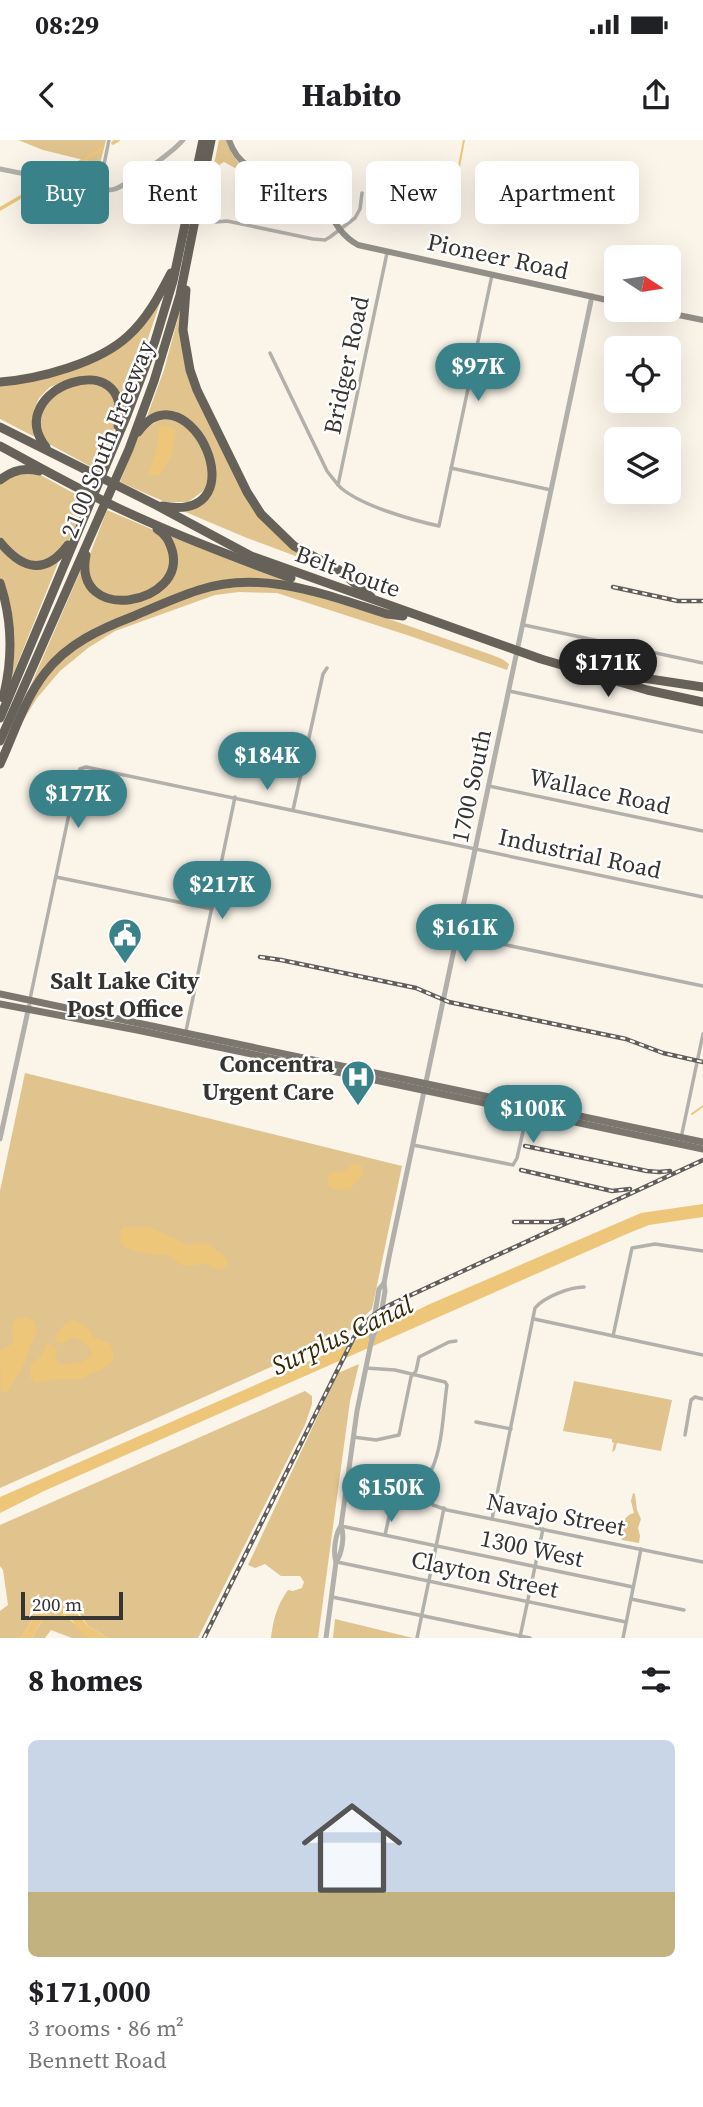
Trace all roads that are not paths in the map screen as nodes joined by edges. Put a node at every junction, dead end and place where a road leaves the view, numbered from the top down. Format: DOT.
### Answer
graph roads {
  1 [pos="109,140"];
  2 [pos="183,140"];
  3 [pos="203,140"];
  4 [pos="212,140"];
  5 [pos="229,140"];
  6 [pos="105,161"];
  7 [pos="207,161"];
  8 [pos="0,169"];
  9 [pos="21,173"];
  10 [pos="122,185"];
  11 [pos="109,190"];
  12 [pos="362,193"];
  13 [pos="221,221"];
  14 [pos="195,224"];
  15 [pos="196,224"];
  16 [pos="339,230"];
  17 [pos="387,253"];
  18 [pos="177,262"];
  19 [pos="492,275"];
  20 [pos="592,296"];
  21 [pos="604,299"];
  22 [pos="681,316"];
  23 [pos="703,320"];
  24 [pos="270,353"];
  25 [pos="0,382"];
  26 [pos="0,427"];
  27 [pos="118,434"];
  28 [pos="0,446"];
  29 [pos="129,449"];
  30 [pos="62,458"];
  31 [pos="452,468"];
  32 [pos="54,475"];
  33 [pos="0,480"];
  34 [pos="338,485"];
  35 [pos="551,489"];
  36 [pos="107,499"];
  37 [pos="156,505"];
  38 [pos="135,516"];
  39 [pos="77,532"];
  40 [pos="0,542"];
  41 [pos="0,583"];
  42 [pos="378,602"];
  43 [pos="403,617"];
  44 [pos="523,624"];
  45 [pos="503,648"];
  46 [pos="531,658"];
  47 [pos="703,663"];
  48 [pos="561,665"];
  49 [pos="327,668"];
  50 [pos="703,687"];
  51 [pos="509,691"];
  52 [pos="702,706"];
  53 [pos="0,708"];
  54 [pos="3,722"];
  55 [pos="703,732"];
  56 [pos="0,741"];
  57 [pos="2,753"];
  58 [pos="0,767"];
  59 [pos="489,786"];
  60 [pos="235,797"];
  61 [pos="293,810"];
  62 [pos="703,831"];
  63 [pos="476,849"];
  64 [pos="56,877"];
  65 [pos="703,897"];
  66 [pos="212,909"];
  67 [pos="458,935"];
  68 [pos="703,986"];
  69 [pos="0,994"];
  70 [pos="30,1001"];
  71 [pos="0,1004"];
  72 [pos="28,1010"];
  73 [pos="703,1034"];
  74 [pos="185,1036"];
  75 [pos="425,1087"];
  76 [pos="527,1111"];
  77 [pos="0,1139"];
  78 [pos="681,1140"];
  79 [pos="703,1142"];
  80 [pos="413,1145"];
  81 [pos="703,1149"];
  82 [pos="703,1251"];
  83 [pos="384,1283"];
  84 [pos="584,1287"];
  85 [pos="534,1319"];
  86 [pos="613,1336"];
  87 [pos="456,1341"];
  88 [pos="371,1343"];
  89 [pos="703,1355"];
  90 [pos="366,1368"];
  91 [pos="414,1374"];
  92 [pos="703,1399"];
  93 [pos="477,1422"];
  94 [pos="511,1429"];
  95 [pos="685,1435"];
  96 [pos="353,1437"];
  97 [pos="425,1471"];
  98 [pos="347,1483"];
  99 [pos="444,1508"];
  100 [pos="389,1517"];
  101 [pos="492,1519"];
  102 [pos="341,1526"];
  103 [pos="543,1529"];
  104 [pos="385,1535"];
  105 [pos="436,1545"];
  106 [pos="641,1549"];
  107 [pos="336,1562"];
  108 [pos="703,1562"];
  109 [pos="535,1566"];
  110 [pos="429,1580"];
  111 [pos="633,1587"];
  112 [pos="331,1597"];
  113 [pos="631,1599"];
  114 [pos="527,1601"];
  115 [pos="684,1610"];
  116 [pos="421,1615"];
  117 [pos="626,1622"];
  118 [pos="520,1637"];
  119 [pos="326,1638"];
  120 [pos="417,1638"];
  121 [pos="530,1638"];
  122 [pos="622,1638"];
  1 -- 6 [label="street"];
  2 -- 10 [label="street"];
  3 -- 18 [label="highway, 2100 South Freeway"];
  4 -- 7 [label="highway, 2100 South Freeway"];
  5 -- 16 [label="main road"];
  8 -- 9 [label="street"];
  10 -- 11 [label="street"];
  12 -- 16 [label="street"];
  13 -- 16 [label="street"];
  14 -- 29 [label="highway, 2100 South Freeway"];
  15 -- 42 [label="highway"];
  16 -- 17 [label="main road, Pioneer Road"];
  17 -- 19 [label="main road, Pioneer Road"];
  17 -- 34 [label="street, Bridger Road"];
  18 -- 25 [label="highway"];
  18 -- 27 [label="highway, 2100 South Freeway"];
  19 -- 20 [label="main road, Pioneer Road"];
  19 -- 31 [label="street"];
  20 -- 21 [label="main road, Pioneer Road"];
  20 -- 35 [label="street, 1700 South"];
  22 -- 23 [label="main road"];
  24 -- 34 [label="street"];
  26 -- 30 [label="highway, Belt Route"];
  27 -- 30 [label="highway"];
  27 -- 39 [label="highway, 2100 South Freeway"];
  28 -- 32 [label="highway, Belt Route"];
  29 -- 36 [label="highway, 2100 South Freeway"];
  29 -- 37 [label="highway"];
  30 -- 37 [label="highway, Belt Route"];
  31 -- 34 [label="street"];
  31 -- 35 [label="street"];
  32 -- 33 [label="highway"];
  32 -- 38 [label="highway, Belt Route"];
  35 -- 44 [label="street, 1700 South"];
  36 -- 38 [label="highway"];
  36 -- 54 [label="highway, 2100 South Freeway"];
  37 -- 42 [label="highway, Belt Route"];
  38 -- 43 [label="highway, Belt Route"];
  39 -- 40 [label="highway"];
  39 -- 54 [label="highway, 2100 South Freeway"];
  41 -- 53 [label="highway"];
  42 -- 45 [label="highway, Belt Route"];
  43 -- 45 [label="highway, Belt Route"];
  43 -- 57 [label="highway"];
  44 -- 47 [label="street"];
  44 -- 51 [label="street, 1700 South"];
  45 -- 46 [label="highway, Belt Route"];
  46 -- 48 [label="highway, Belt Route"];
  46 -- 52 [label="highway, Belt Route"];
  48 -- 50 [label="highway"];
  48 -- 52 [label="highway, Belt Route"];
  49 -- 61 [label="street"];
  51 -- 55 [label="street"];
  51 -- 59 [label="street, 1700 South"];
  54 -- 56 [label="highway, 2100 South Freeway"];
  54 -- 57 [label="highway"];
  57 -- 58 [label="highway"];
  59 -- 62 [label="street, Wallace Road"];
  59 -- 63 [label="street, 1700 South"];
  60 -- 61 [label="street, Industrial Road"];
  60 -- 64 [label="street, Industrial Road"];
  60 -- 66 [label="street"];
  61 -- 63 [label="street, Industrial Road"];
  63 -- 65 [label="street, Industrial Road"];
  63 -- 67 [label="street, 1700 South"];
  64 -- 66 [label="street"];
  64 -- 70 [label="street"];
  66 -- 74 [label="street"];
  67 -- 68 [label="street"];
  67 -- 75 [label="street, 1700 South"];
  69 -- 70 [label="main road"];
  70 -- 72 [label="street"];
  70 -- 74 [label="main road"];
  71 -- 72 [label="main road"];
  72 -- 74 [label="main road"];
  72 -- 77 [label="street"];
  73 -- 78 [label="street"];
  74 -- 75 [label="main road"];
  75 -- 76 [label="main road"];
  75 -- 78 [label="main road"];
  75 -- 80 [label="street, 1700 South"];
  76 -- 78 [label="main road"];
  76 -- 80 [label="street"];
  78 -- 79 [label="main road"];
  78 -- 81 [label="main road"];
  80 -- 83 [label="street, 1700 South"];
  82 -- 86 [label="street"];
  83 -- 88 [label="street, 1700 South"];
  83 -- 88 [label="street, 1700 South"];
  84 -- 85 [label="street"];
  85 -- 86 [label="street"];
  85 -- 94 [label="street"];
  86 -- 89 [label="street"];
  87 -- 91 [label="street"];
  88 -- 90 [label="street, 1700 South"];
  90 -- 91 [label="street"];
  90 -- 96 [label="street, 1700 South"];
  91 -- 96 [label="street"];
  91 -- 97 [label="street"];
  92 -- 95 [label="street"];
  93 -- 94 [label="street"];
  94 -- 101 [label="street"];
  96 -- 98 [label="street, 1700 South"];
  97 -- 98 [label="street"];
  97 -- 99 [label="street"];
  98 -- 102 [label="street, 1700 South"];
  99 -- 101 [label="street, Navajo Street"];
  99 -- 105 [label="street"];
  100 -- 104 [label="street"];
  101 -- 103 [label="street, Navajo Street"];
  102 -- 104 [label="street, 1300 West"];
  102 -- 107 [label="street, 1700 South"];
  103 -- 106 [label="street, Navajo Street"];
  103 -- 109 [label="street"];
  104 -- 105 [label="street, 1300 West"];
  105 -- 109 [label="street, 1300 West"];
  105 -- 110 [label="street"];
  106 -- 108 [label="street, Navajo Street"];
  106 -- 111 [label="street"];
  107 -- 110 [label="street, Clayton Street"];
  107 -- 112 [label="street, 1700 South"];
  109 -- 111 [label="street, 1300 West"];
  109 -- 114 [label="street"];
  110 -- 114 [label="street, Clayton Street"];
  110 -- 116 [label="street"];
  111 -- 113 [label="street"];
  112 -- 116 [label="street"];
  112 -- 119 [label="street, 1700 South"];
  113 -- 115 [label="street"];
  113 -- 117 [label="street"];
  114 -- 117 [label="street, Clayton Street"];
  114 -- 118 [label="street"];
  116 -- 118 [label="street"];
  116 -- 120 [label="street"];
  117 -- 122 [label="street"];
  118 -- 121 [label="street"];
}
